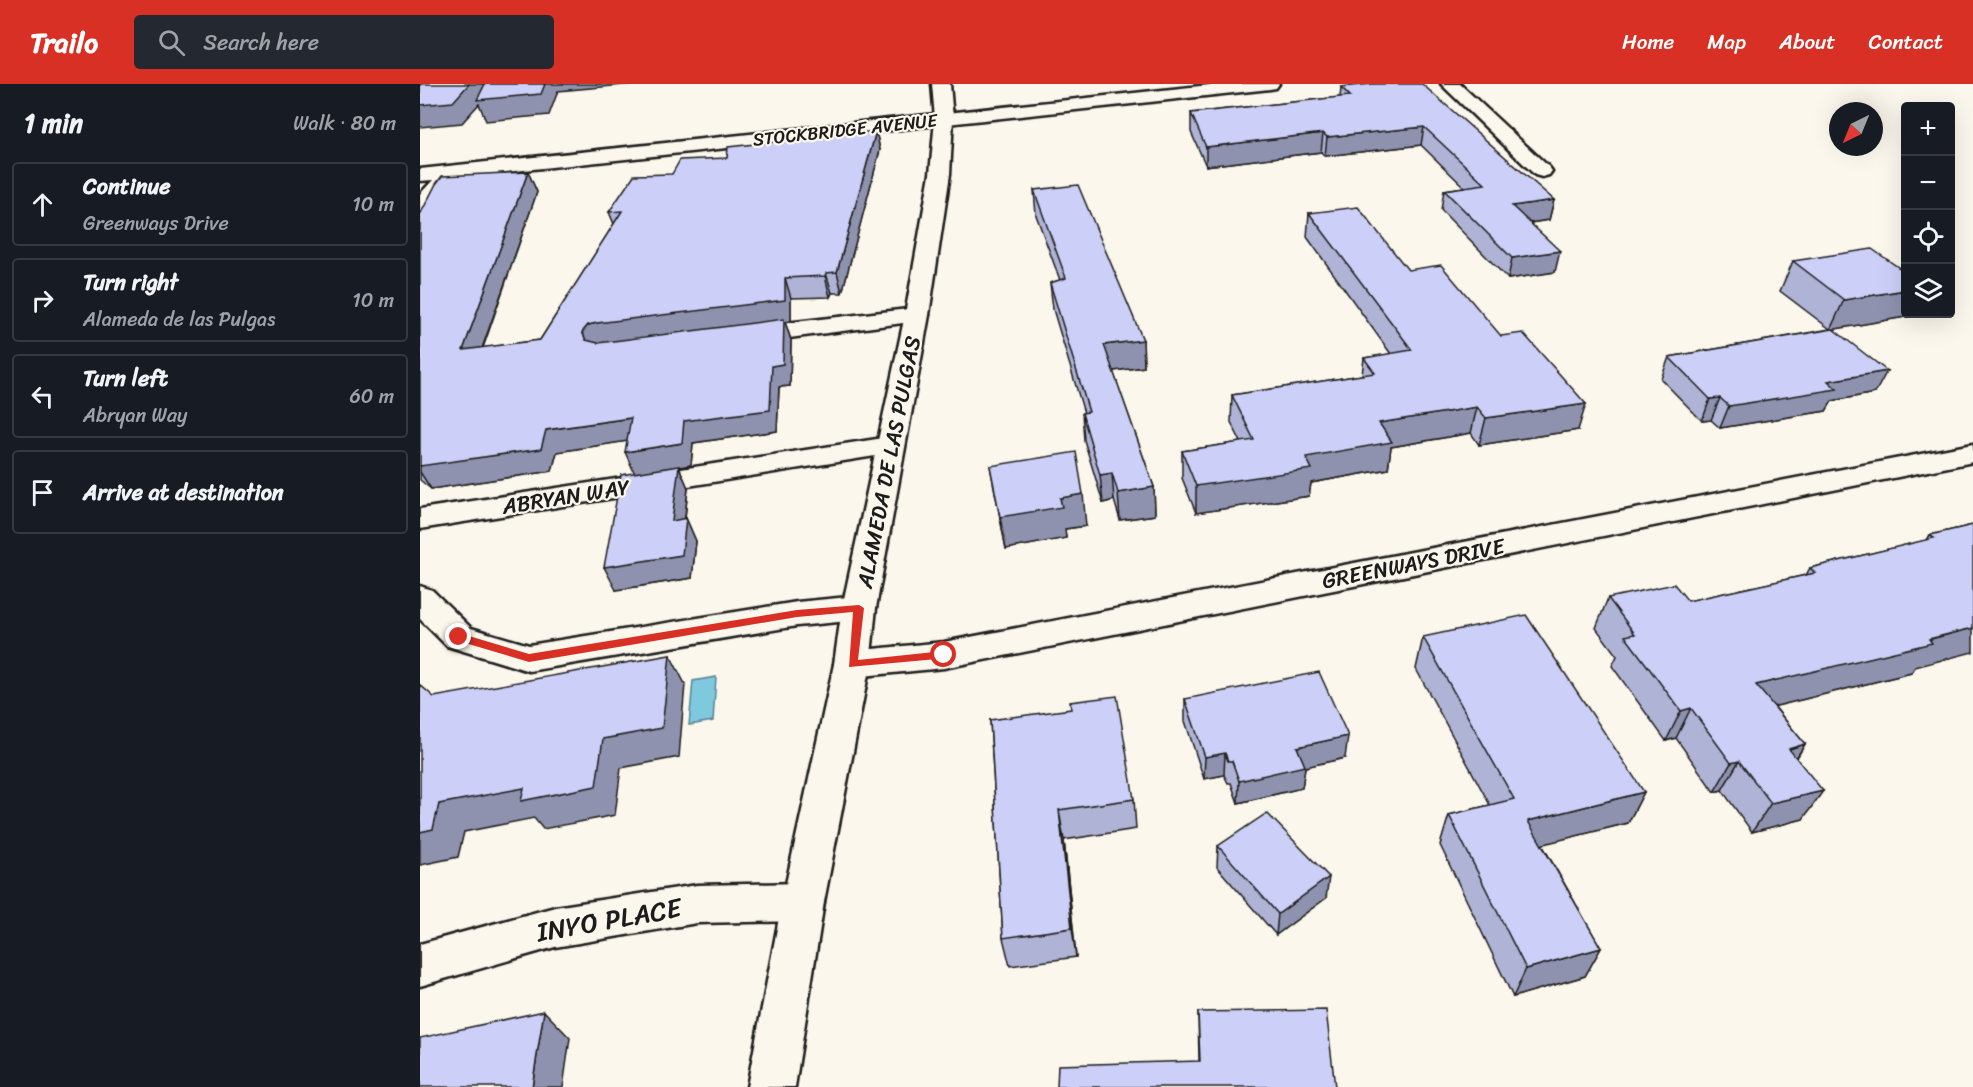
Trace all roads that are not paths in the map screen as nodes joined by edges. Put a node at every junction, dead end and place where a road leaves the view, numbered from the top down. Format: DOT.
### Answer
graph roads {
  1 [pos="940,84"];
  2 [pos="1270,84"];
  3 [pos="1450,84"];
  4 [pos="944,119"];
  5 [pos="1542,171"];
  6 [pos="452,172"];
  7 [pos="420,175"];
  8 [pos="420,207"];
  9 [pos="917,315"];
  10 [pos="725,338"];
  11 [pos="890,446"];
  12 [pos="1973,453"];
  13 [pos="420,519"];
  14 [pos="420,598"];
  15 [pos="859,608"];
  16 [pos="852,664"];
  17 [pos="802,902"];
  18 [pos="420,965"];
  19 [pos="771,1087"];
  1 -- 4 [label="street, ALAMEDA DE LAS PULGAS"];
  2 -- 4 [label="street, STOCKBRIDGE AVENUE"];
  3 -- 5 [label="street"];
  4 -- 6 [label="street, STOCKBRIDGE AVENUE"];
  4 -- 9 [label="street, ALAMEDA DE LAS PULGAS"];
  6 -- 7 [label="street, STOCKBRIDGE AVENUE"];
  6 -- 8 [label="street"];
  9 -- 10 [label="street"];
  9 -- 11 [label="street, ALAMEDA DE LAS PULGAS"];
  11 -- 13 [label="street, ABRYAN WAY"];
  11 -- 15 [label="street, ALAMEDA DE LAS PULGAS"];
  12 -- 16 [label="street, GREENWAYS DRIVE"];
  14 -- 15 [label="street"];
  15 -- 16 [label="street, ALAMEDA DE LAS PULGAS"];
  16 -- 17 [label="street, ALAMEDA DE LAS PULGAS"];
  17 -- 18 [label="street, INYO PLACE"];
  17 -- 19 [label="street, ALAMEDA DE LAS PULGAS"];
}
